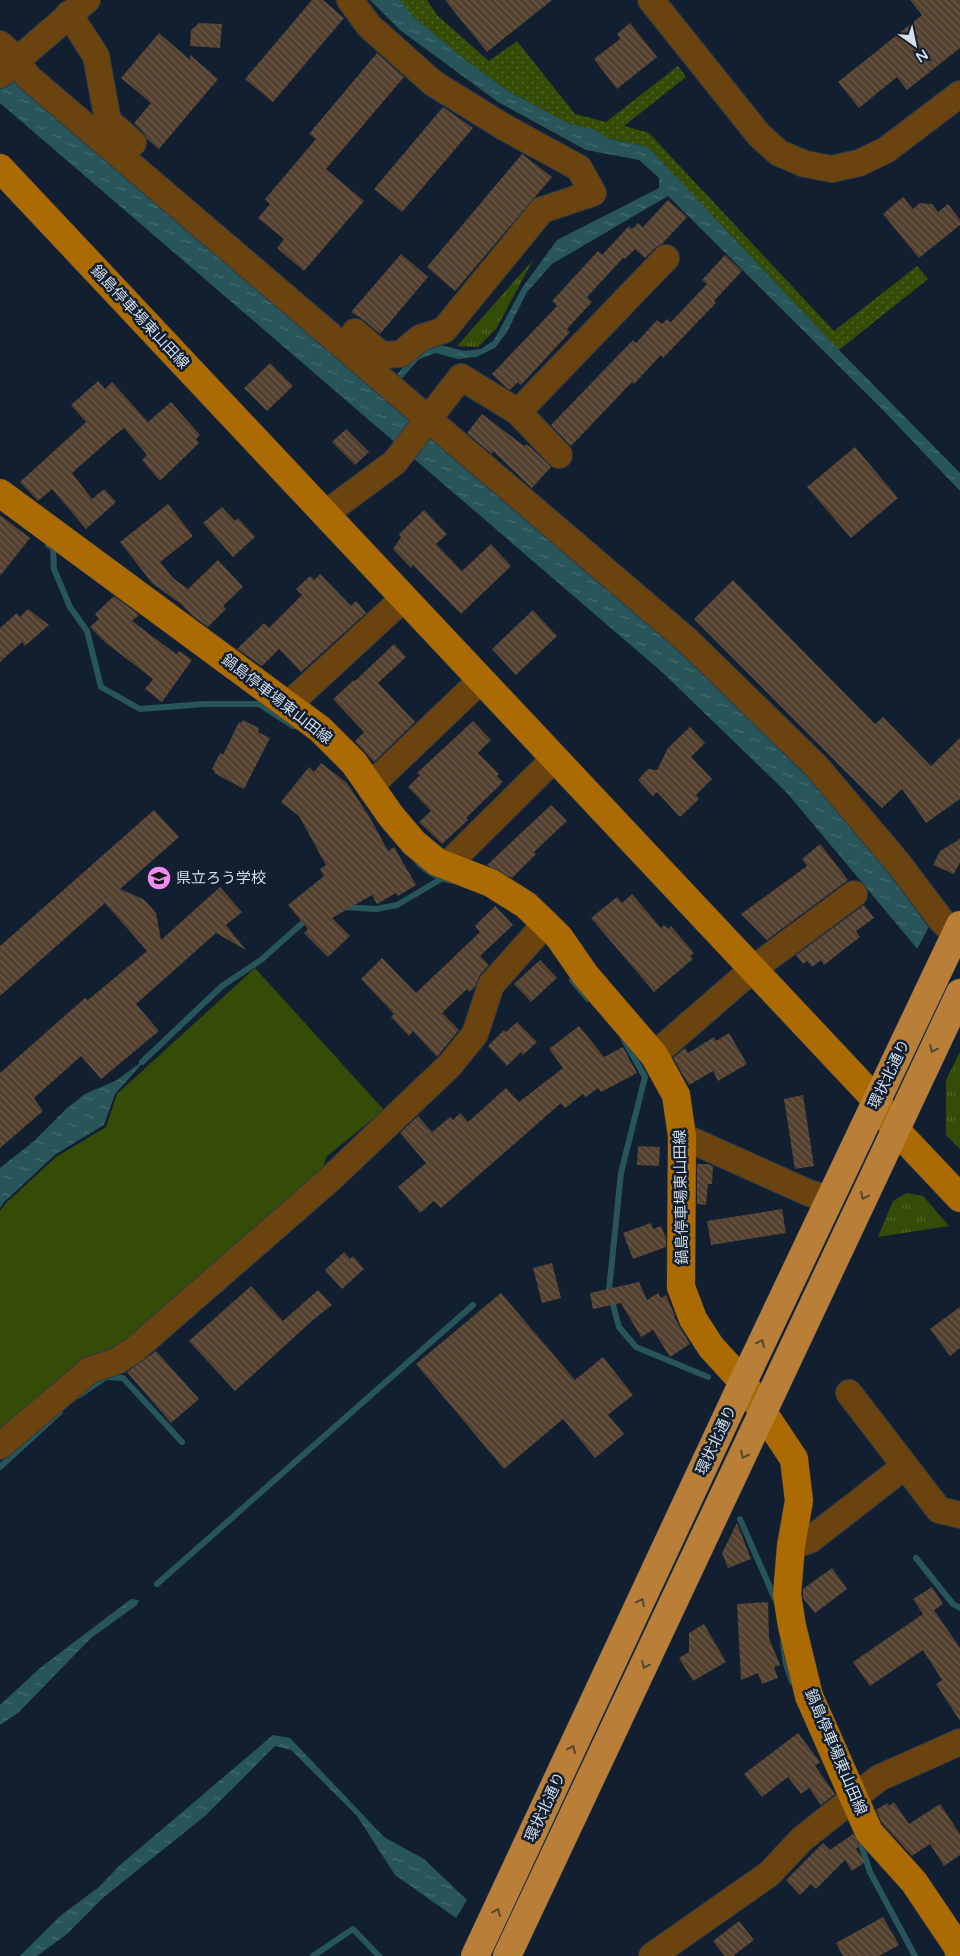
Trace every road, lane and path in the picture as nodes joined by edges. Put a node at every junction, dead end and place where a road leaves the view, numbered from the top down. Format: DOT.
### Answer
graph roads {
  1 [pos="350,0"];
  2 [pos="651,0"];
  3 [pos="78,7"];
  4 [pos="6,62"];
  5 [pos="960,94"];
  6 [pos="0,168"];
  7 [pos="666,258"];
  8 [pos="518,412"];
  9 [pos="428,422"];
  10 [pos="559,455"];
  11 [pos="0,493"];
  12 [pos="325,514"];
  13 [pos="404,598"];
  14 [pos="481,680"];
  15 [pos="288,705"];
  16 [pos="555,758"];
  17 [pos="370,786"];
  18 [pos="446,866"];
  19 [pos="854,894"];
  20 [pos="540,930"];
  21 [pos="957,936"];
  22 [pos="753,969"];
  23 [pos="957,999"];
  24 [pos="654,1055"];
  25 [pos="876,1100"];
  26 [pos="895,1129"];
  27 [pos="682,1136"];
  28 [pos="960,1198"];
  29 [pos="830,1199"];
  30 [pos="743,1382"];
  31 [pos="849,1393"];
  32 [pos="764,1414"];
  33 [pos="0,1446"];
  34 [pos="905,1466"];
  35 [pos="960,1515"];
  36 [pos="791,1546"];
  37 [pos="960,1742"];
  38 [pos="848,1801"];
  39 [pos="959,1952"];
  40 [pos="475,1956"];
  41 [pos="507,1956"];
  42 [pos="652,1956"];
  1 -- 3 [label="street"];
  2 -- 5 [label="street"];
  3 -- 4 [label="street"];
  4 -- 9 [label="street"];
  6 -- 12 [label="main road, 鍋島停車場東山田線"];
  7 -- 8 [label="street"];
  8 -- 9 [label="street"];
  8 -- 10 [label="street"];
  9 -- 12 [label="street"];
  9 -- 21 [label="street"];
  11 -- 15 [label="main road, 鍋島停車場東山田線"];
  12 -- 13 [label="main road, 鍋島停車場東山田線"];
  13 -- 14 [label="main road, 鍋島停車場東山田線"];
  13 -- 15 [label="street"];
  14 -- 16 [label="main road, 鍋島停車場東山田線"];
  14 -- 17 [label="street"];
  15 -- 17 [label="main road, 鍋島停車場東山田線"];
  16 -- 18 [label="street"];
  16 -- 22 [label="main road, 鍋島停車場東山田線"];
  17 -- 18 [label="main road, 鍋島停車場東山田線"];
  18 -- 20 [label="main road, 鍋島停車場東山田線"];
  19 -- 22 [label="street"];
  20 -- 24 [label="main road, 鍋島停車場東山田線"];
  20 -- 33 [label="street"];
  21 -- 25 [label="highway, 環状北通り"];
  22 -- 24 [label="street"];
  22 -- 25 [label="main road, 鍋島停車場東山田線"];
  23 -- 26 [label="highway, 環状北通り, one-way"];
  24 -- 27 [label="main road, 鍋島停車場東山田線"];
  25 -- 26 [label="main road, 鍋島停車場東山田線"];
  25 -- 29 [label="highway, 環状北通り"];
  26 -- 28 [label="main road, 鍋島停車場東山田線"];
  26 -- 32 [label="highway, 環状北通り, one-way"];
  27 -- 29 [label="street"];
  27 -- 30 [label="main road, 鍋島停車場東山田線"];
  30 -- 29 [label="highway, 環状北通り, one-way"];
  30 -- 32 [label="main road, 鍋島停車場東山田線"];
  40 -- 30 [label="highway, 環状北通り, one-way"];
  31 -- 34 [label="street"];
  32 -- 36 [label="main road, 鍋島停車場東山田線"];
  32 -- 41 [label="highway, 環状北通り, one-way"];
  34 -- 35 [label="street"];
  34 -- 36 [label="street"];
  36 -- 38 [label="main road, 鍋島停車場東山田線"];
  37 -- 38 [label="street"];
  38 -- 39 [label="main road, 鍋島停車場東山田線"];
  38 -- 42 [label="street"];
}
